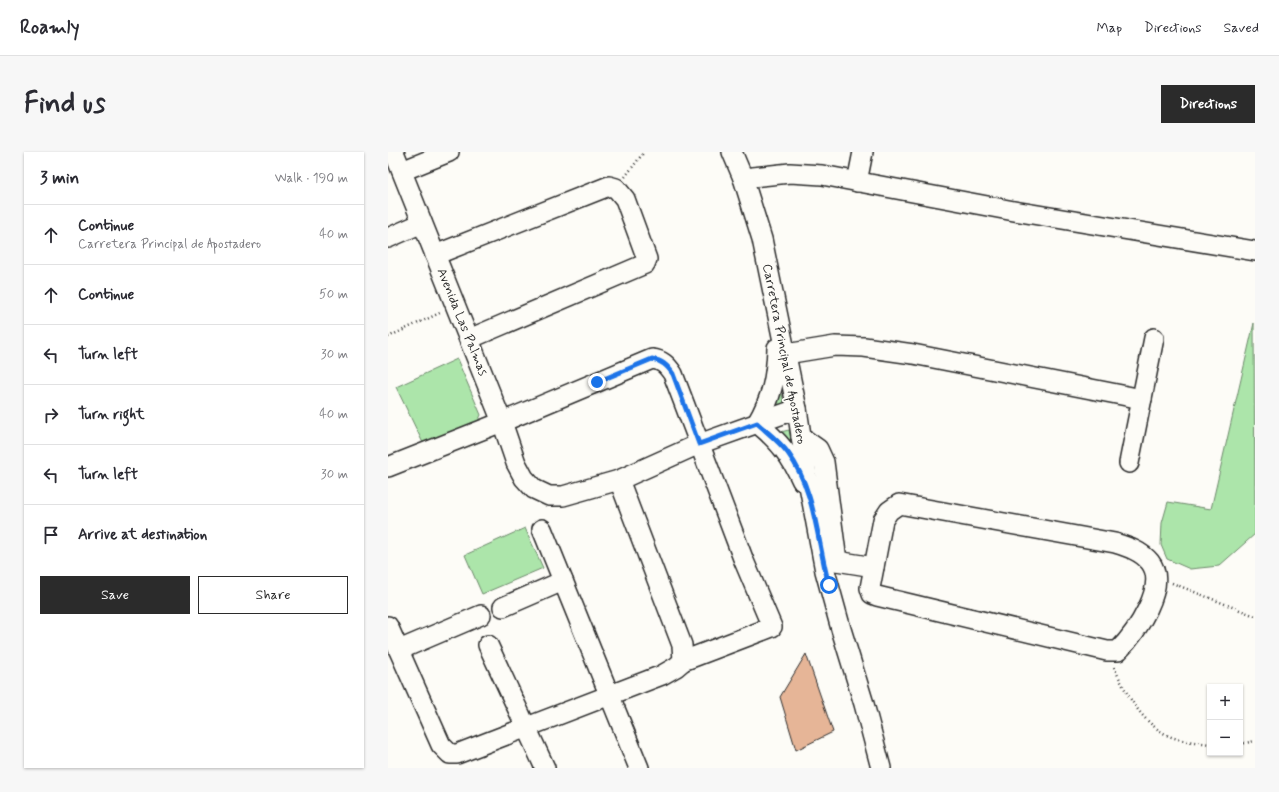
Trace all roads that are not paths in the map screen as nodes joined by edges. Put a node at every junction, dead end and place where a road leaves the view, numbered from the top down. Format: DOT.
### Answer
graph roads {
  1 [pos="394,152"];
  2 [pos="449,152"];
  3 [pos="732,152"];
  4 [pos="863,152"];
  5 [pos="402,171"];
  6 [pos="743,178"];
  7 [pos="857,182"];
  8 [pos="422,223"];
  9 [pos="388,238"];
  10 [pos="1255,251"];
  11 [pos="436,255"];
  12 [pos="778,318"];
  13 [pos="1154,338"];
  14 [pos="469,339"];
  15 [pos="786,354"];
  16 [pos="1142,399"];
  17 [pos="797,409"];
  18 [pos="502,422"];
  19 [pos="757,423"];
  20 [pos="801,437"];
  21 [pos="699,444"];
  22 [pos="1129,463"];
  23 [pos="388,467"];
  24 [pos="619,480"];
  25 [pos="812,503"];
  26 [pos="542,529"];
  27 [pos="830,560"];
  28 [pos="874,567"];
  29 [pos="563,581"];
  30 [pos="504,607"];
  31 [pos="481,614"];
  32 [pos="388,626"];
  33 [pos="488,645"];
  34 [pos="399,650"];
  35 [pos="683,661"];
  36 [pos="609,695"];
  37 [pos="527,727"];
  38 [pos="545,768"];
  39 [pos="640,768"];
  40 [pos="881,768"];
  1 -- 5 [label="street, Avenida Las Palmas"];
  2 -- 5 [label="street"];
  3 -- 6 [label="street, Carretera Principal de Apostadero"];
  4 -- 7 [label="street"];
  5 -- 8 [label="street, Avenida Las Palmas"];
  6 -- 7 [label="street"];
  6 -- 12 [label="street, Carretera Principal de Apostadero"];
  7 -- 10 [label="street"];
  8 -- 9 [label="street"];
  8 -- 11 [label="street, Avenida Las Palmas"];
  11 -- 14 [label="street, Avenida Las Palmas"];
  11 -- 14 [label="street"];
  12 -- 15 [label="street, Carretera Principal de Apostadero"];
  12 -- 19 [label="street"];
  13 -- 16 [label="street"];
  14 -- 18 [label="street, Avenida Las Palmas"];
  15 -- 16 [label="street"];
  15 -- 17 [label="street, Carretera Principal de Apostadero"];
  16 -- 22 [label="street"];
  17 -- 19 [label="street"];
  17 -- 20 [label="street, Carretera Principal de Apostadero"];
  18 -- 21 [label="street"];
  18 -- 23 [label="street"];
  18 -- 24 [label="street, Avenida Las Palmas"];
  19 -- 21 [label="street"];
  19 -- 25 [label="street"];
  20 -- 25 [label="street, Carretera Principal de Apostadero"];
  20 -- 27 [label="street"];
  21 -- 24 [label="street"];
  21 -- 35 [label="street"];
  24 -- 35 [label="street"];
  25 -- 27 [label="street, Carretera Principal de Apostadero"];
  26 -- 29 [label="street"];
  27 -- 28 [label="street"];
  27 -- 40 [label="street, Carretera Principal de Apostadero"];
  28 -- 28 [label="street"];
  29 -- 30 [label="street"];
  29 -- 36 [label="street"];
  31 -- 34 [label="street"];
  32 -- 34 [label="street"];
  33 -- 37 [label="street"];
  34 -- 37 [label="street"];
  35 -- 36 [label="street"];
  36 -- 37 [label="street"];
  36 -- 39 [label="street"];
  37 -- 38 [label="street"];
}
